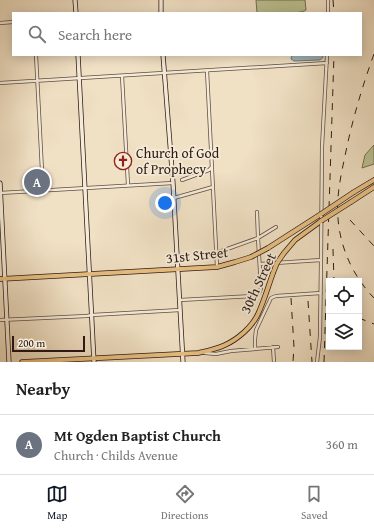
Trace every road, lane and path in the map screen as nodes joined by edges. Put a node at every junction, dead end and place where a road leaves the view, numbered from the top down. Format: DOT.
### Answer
graph roads {
  1 [pos="75,0"];
  2 [pos="161,0"];
  3 [pos="328,0"];
  4 [pos="76,12"];
  5 [pos="161,12"];
  6 [pos="328,12"];
  7 [pos="12,22"];
  8 [pos="0,23"];
  9 [pos="36,56"];
  10 [pos="78,56"];
  11 [pos="163,56"];
  12 [pos="327,56"];
  13 [pos="327,63"];
  14 [pos="207,71"];
  15 [pos="165,73"];
  16 [pos="122,76"];
  17 [pos="79,79"];
  18 [pos="37,81"];
  19 [pos="0,83"];
  20 [pos="212,167"];
  21 [pos="182,180"];
  22 [pos="374,180"];
  23 [pos="0,183"];
  24 [pos="173,183"];
  25 [pos="128,185"];
  26 [pos="213,187"];
  27 [pos="374,187"];
  28 [pos="85,188"];
  29 [pos="43,190"];
  30 [pos="0,193"];
  31 [pos="174,198"];
  32 [pos="257,212"];
  33 [pos="276,227"];
  34 [pos="1,234"];
  35 [pos="258,238"];
  36 [pos="216,253"];
  37 [pos="321,260"];
  38 [pos="260,264"];
  39 [pos="217,267"];
  40 [pos="178,270"];
  41 [pos="90,274"];
  42 [pos="2,279"];
  43 [pos="320,293"];
  44 [pos="180,300"];
  45 [pos="180,310"];
  46 [pos="92,315"];
  47 [pos="0,320"];
  48 [pos="6,320"];
  49 [pos="273,347"];
  50 [pos="278,347"];
  51 [pos="255,348"];
  52 [pos="183,353"];
  53 [pos="198,353"];
  54 [pos="94,360"];
  55 [pos="55,361"];
  56 [pos="9,362"];
  57 [pos="22,362"];
  58 [pos="183,362"];
  59 [pos="274,362"];
  60 [pos="317,362"];
  1 -- 4 [label="street"];
  2 -- 5 [label="street"];
  3 -- 6 [label="street"];
  7 -- 8 [label="street"];
  9 -- 18 [label="street"];
  10 -- 17 [label="street"];
  11 -- 15 [label="street"];
  12 -- 13 [label="street"];
  13 -- 14 [label="street"];
  13 -- 37 [label="street"];
  14 -- 15 [label="street"];
  14 -- 20 [label="street"];
  15 -- 16 [label="street"];
  15 -- 24 [label="street"];
  16 -- 17 [label="street"];
  16 -- 25 [label="street"];
  17 -- 18 [label="street"];
  17 -- 28 [label="street"];
  18 -- 19 [label="street"];
  18 -- 29 [label="street"];
  20 -- 21 [label="street"];
  20 -- 26 [label="street"];
  22 -- 39 [label="main road, 31st Street, bridge"];
  23 -- 30 [label="street"];
  24 -- 25 [label="street"];
  24 -- 31 [label="street"];
  25 -- 28 [label="street"];
  26 -- 31 [label="street"];
  26 -- 36 [label="street"];
  27 -- 53 [label="main road, 30th Street, bridge"];
  28 -- 29 [label="street"];
  28 -- 41 [label="street"];
  29 -- 30 [label="street"];
  30 -- 34 [label="street"];
  31 -- 40 [label="street"];
  32 -- 35 [label="street"];
  33 -- 35 [label="street"];
  34 -- 42 [label="street"];
  35 -- 36 [label="street"];
  35 -- 38 [label="street"];
  36 -- 39 [label="street"];
  37 -- 38 [label="street"];
  37 -- 43 [label="street"];
  38 -- 44 [label="street"];
  39 -- 40 [label="main road, 31st Street"];
  40 -- 41 [label="main road, 31st Street"];
  40 -- 44 [label="street"];
  41 -- 42 [label="main road, 31st Street"];
  41 -- 46 [label="street"];
  42 -- 48 [label="street"];
  43 -- 51 [label="street"];
  43 -- 60 [label="street"];
  44 -- 45 [label="street"];
  45 -- 46 [label="street"];
  45 -- 52 [label="street"];
  46 -- 48 [label="street"];
  46 -- 54 [label="street"];
  47 -- 48 [label="street"];
  48 -- 56 [label="street"];
  49 -- 50 [label="street, 30th Street"];
  49 -- 51 [label="street, 30th Street"];
  49 -- 59 [label="street"];
  51 -- 53 [label="street, 30th Street"];
  52 -- 53 [label="main road, 30th Street"];
  52 -- 54 [label="main road, 30th Street"];
  52 -- 58 [label="street"];
  54 -- 55 [label="main road, 30th Street"];
  55 -- 57 [label="main road, 30th Street"];
}
